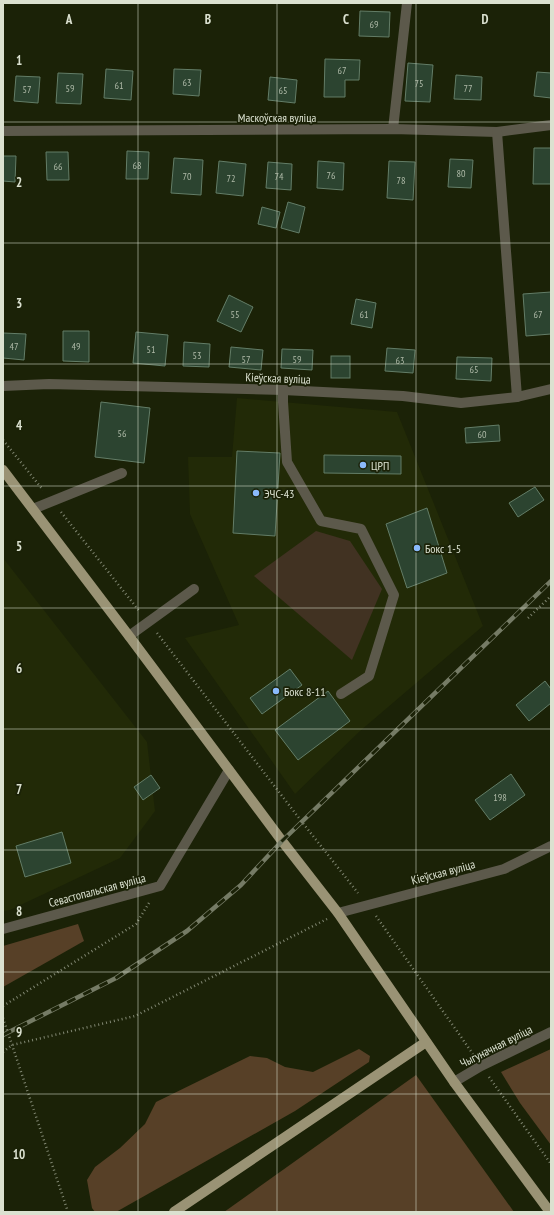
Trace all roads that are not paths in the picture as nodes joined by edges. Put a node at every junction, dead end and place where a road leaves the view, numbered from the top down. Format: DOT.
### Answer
graph roads {
  1 [pos="407,3"];
  2 [pos="551,125"];
  3 [pos="393,129"];
  4 [pos="3,131"];
  5 [pos="497,132"];
  6 [pos="3,386"];
  7 [pos="283,390"];
  8 [pos="550,392"];
  9 [pos="518,397"];
  10 [pos="3,470"];
  11 [pos="122,473"];
  12 [pos="33,509"];
  13 [pos="194,589"];
  14 [pos="129,636"];
  15 [pos="342,694"];
  16 [pos="229,770"];
  17 [pos="551,846"];
  18 [pos="338,913"];
  19 [pos="3,929"];
  20 [pos="551,1032"];
  21 [pos="426,1042"];
  22 [pos="454,1082"];
  23 [pos="174,1212"];
  24 [pos="550,1212"];
  1 -- 3 [label="street"];
  2 -- 5 [label="street, Маскоўская вуліца"];
  3 -- 4 [label="street, Маскоўская вуліца"];
  3 -- 5 [label="street, Маскоўская вуліца"];
  5 -- 9 [label="street"];
  6 -- 7 [label="street, Кіеўская вуліца"];
  7 -- 9 [label="street, Кіеўская вуліца"];
  7 -- 15 [label="street"];
  8 -- 9 [label="street, Кіеўская вуліца"];
  10 -- 12 [label="main road"];
  11 -- 12 [label="street"];
  12 -- 14 [label="main road"];
  13 -- 14 [label="street"];
  14 -- 16 [label="main road"];
  16 -- 18 [label="main road"];
  16 -- 19 [label="street, Севастопальская вуліца"];
  17 -- 18 [label="street, Кіеўская вуліца"];
  18 -- 21 [label="main road"];
  20 -- 22 [label="street, Чыгуначная вуліца"];
  21 -- 22 [label="main road"];
  21 -- 23 [label="main road"];
  22 -- 24 [label="main road"];
}
